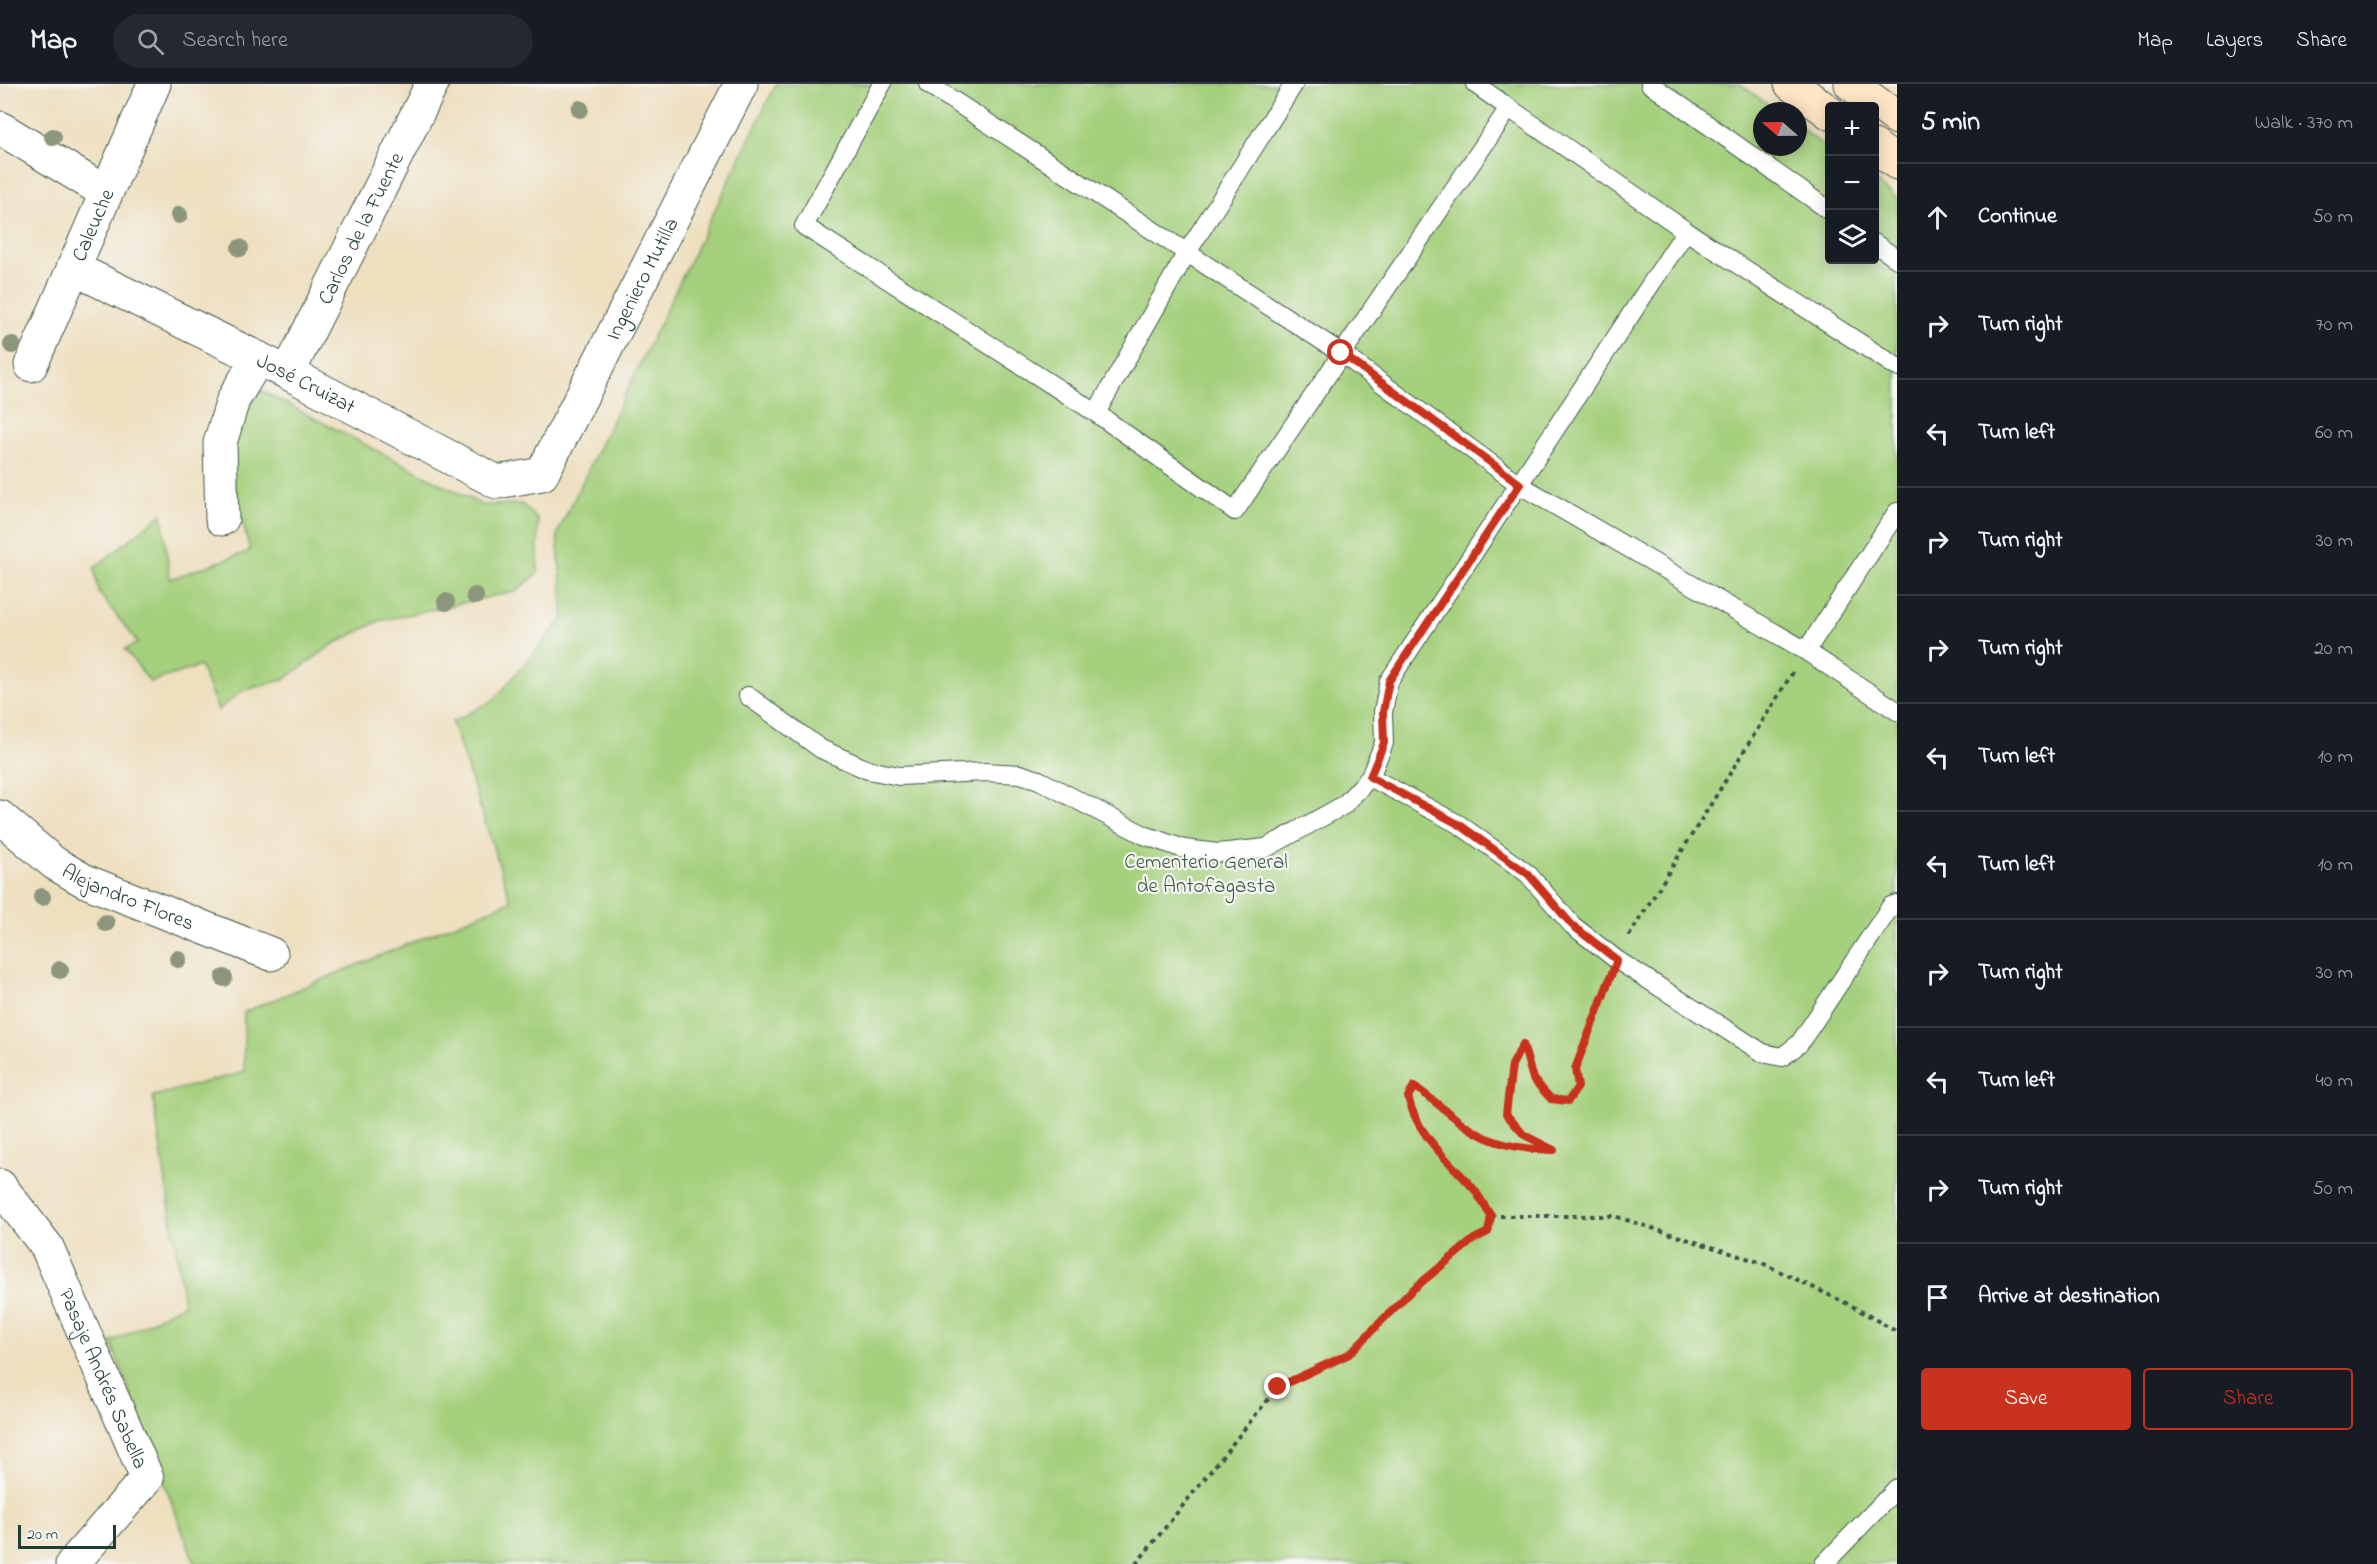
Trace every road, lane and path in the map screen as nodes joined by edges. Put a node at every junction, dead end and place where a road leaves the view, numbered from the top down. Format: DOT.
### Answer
graph roads {
  1 [pos="154,84"];
  2 [pos="432,84"];
  3 [pos="741,84"];
  4 [pos="882,84"];
  5 [pos="928,84"];
  6 [pos="1294,84"];
  7 [pos="1475,84"];
  8 [pos="1650,84"];
  9 [pos="1791,84"];
  10 [pos="1851,84"];
  11 [pos="1509,108"];
  12 [pos="1825,109"];
  13 [pos="1897,118"];
  14 [pos="0,128"];
  15 [pos="1879,149"];
  16 [pos="1897,163"];
  17 [pos="105,192"];
  18 [pos="1829,210"];
  19 [pos="1686,231"];
  20 [pos="1879,246"];
  21 [pos="1186,254"];
  22 [pos="1897,259"];
  23 [pos="73,268"];
  24 [pos="1341,353"];
  25 [pos="258,358"];
  26 [pos="31,365"];
  27 [pos="1897,367"];
  28 [pos="288,373"];
  29 [pos="1096,413"];
  30 [pos="542,474"];
  31 [pos="1520,484"];
  32 [pos="1897,512"];
  33 [pos="222,519"];
  34 [pos="1806,651"];
  35 [pos="748,696"];
  36 [pos="1897,711"];
  37 [pos="1370,777"];
  38 [pos="0,817"];
  39 [pos="1897,904"];
  40 [pos="271,954"];
  41 [pos="1617,960"];
  42 [pos="0,1186"];
  43 [pos="1491,1216"];
  44 [pos="1897,1332"];
  45 [pos="1897,1488"];
  46 [pos="72,1564"];
  47 [pos="1137,1564"];
  48 [pos="1824,1564"];
  1 -- 17 [label="street, Caleuche"];
  2 -- 28 [label="street, Carlos de la Fuente"];
  3 -- 30 [label="street, Ingeniero Mutilla"];
  4 -- 29 [label="lane"];
  5 -- 21 [label="lane"];
  6 -- 21 [label="lane"];
  7 -- 11 [label="lane"];
  8 -- 18 [label="lane"];
  9 -- 12 [label="main road"];
  10 -- 13 [label="main road"];
  11 -- 19 [label="lane"];
  11 -- 24 [label="lane"];
  14 -- 17 [label="street"];
  15 -- 16 [label="main road"];
  17 -- 23 [label="street, Caleuche"];
  19 -- 27 [label="lane"];
  19 -- 31 [label="lane"];
  20 -- 22 [label="lane"];
  21 -- 24 [label="lane"];
  21 -- 29 [label="lane"];
  23 -- 25 [label="street, José Cruizat"];
  23 -- 26 [label="street, Caleuche"];
  24 -- 29 [label="lane"];
  24 -- 31 [label="lane"];
  25 -- 28 [label="street, José Cruizat"];
  25 -- 33 [label="street"];
  28 -- 30 [label="street, José Cruizat"];
  31 -- 34 [label="lane"];
  31 -- 37 [label="lane"];
  32 -- 34 [label="lane"];
  34 -- 36 [label="lane"];
  34 -- 41 [label="path"];
  35 -- 37 [label="lane"];
  37 -- 41 [label="lane"];
  38 -- 40 [label="street, Alejandro Flores"];
  39 -- 41 [label="lane"];
  41 -- 43 [label="path"];
  42 -- 46 [label="street, Pasaje Andrés Sabella"];
  43 -- 44 [label="path"];
  43 -- 47 [label="path"];
  45 -- 48 [label="lane"];
}
